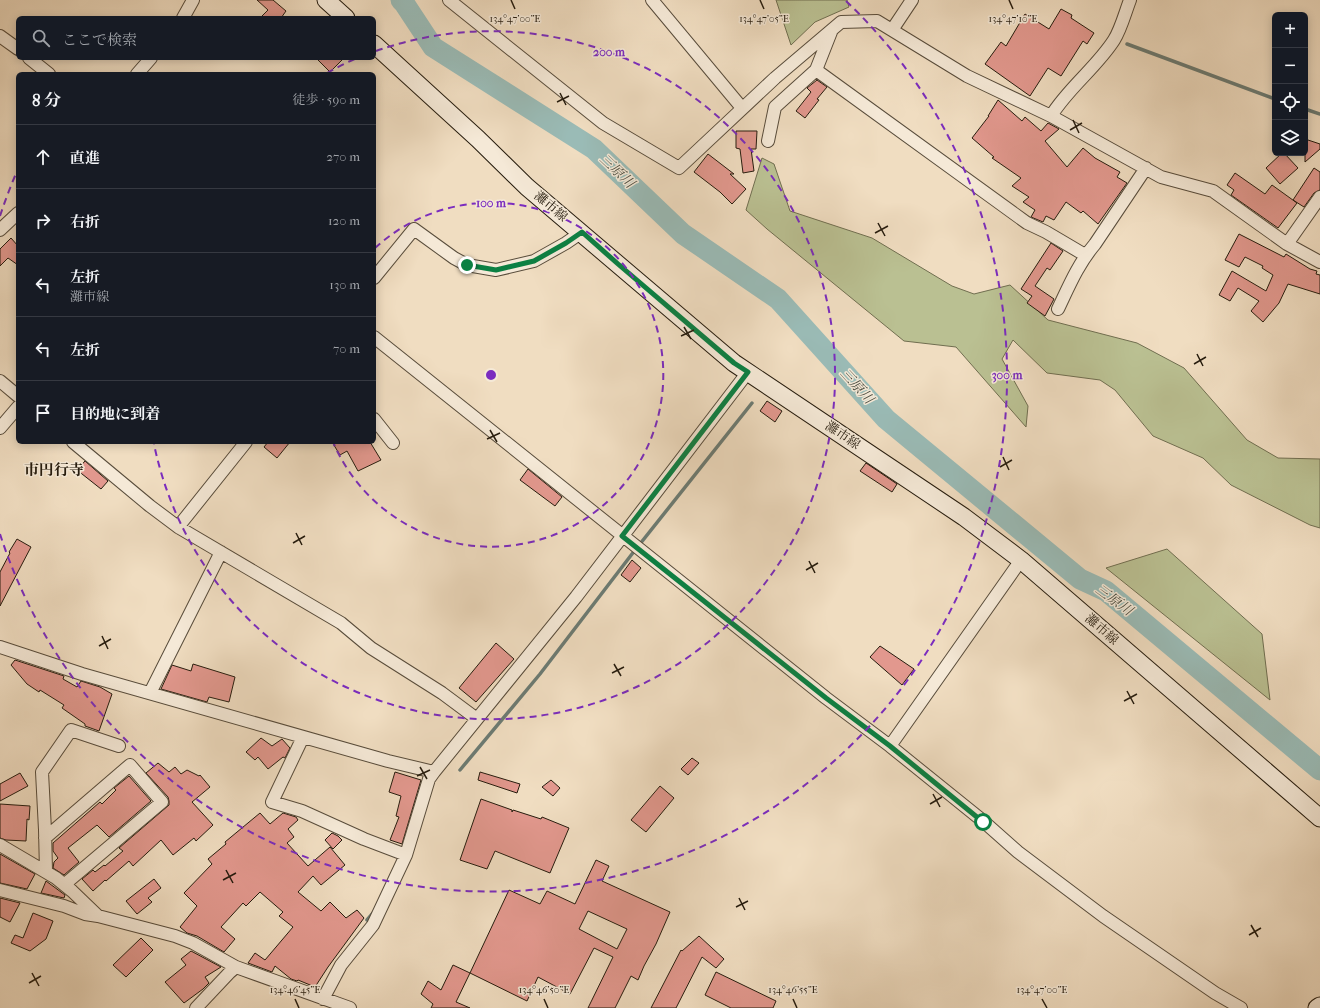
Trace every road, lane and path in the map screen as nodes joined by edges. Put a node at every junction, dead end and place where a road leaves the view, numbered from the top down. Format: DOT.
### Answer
graph roads {
  1 [pos="193,0"];
  2 [pos="326,0"];
  3 [pos="449,0"];
  4 [pos="652,0"];
  5 [pos="912,0"];
  6 [pos="1130,0"];
  7 [pos="184,16"];
  8 [pos="344,16"];
  9 [pos="833,30"];
  10 [pos="892,30"];
  11 [pos="0,36"];
  12 [pos="376,46"];
  13 [pos="16,48"];
  14 [pos="32,60"];
  15 [pos="149,60"];
  16 [pos="816,70"];
  17 [pos="46,72"];
  18 [pos="139,72"];
  19 [pos="742,108"];
  20 [pos="1051,116"];
  21 [pos="768,141"];
  22 [pos="1146,168"];
  23 [pos="1320,197"];
  24 [pos="16,215"];
  25 [pos="0,230"];
  26 [pos="582,232"];
  27 [pos="1287,244"];
  28 [pos="1086,255"];
  29 [pos="1320,262"];
  30 [pos="376,276"];
  31 [pos="1058,309"];
  32 [pos="376,339"];
  33 [pos="748,372"];
  34 [pos="0,381"];
  35 [pos="16,394"];
  36 [pos="16,409"];
  37 [pos="376,422"];
  38 [pos="0,428"];
  39 [pos="393,443"];
  40 [pos="75,444"];
  41 [pos="244,444"];
  42 [pos="178,527"];
  43 [pos="622,536"];
  44 [pos="221,552"];
  45 [pos="1021,560"];
  46 [pos="0,647"];
  47 [pos="150,693"];
  48 [pos="477,718"];
  49 [pos="303,737"];
  50 [pos="119,746"];
  51 [pos="890,746"];
  52 [pos="434,772"];
  53 [pos="1320,818"];
  54 [pos="45,838"];
  55 [pos="0,845"];
  56 [pos="406,855"];
  57 [pos="46,871"];
  58 [pos="65,884"];
  59 [pos="0,890"];
  60 [pos="98,916"];
  61 [pos="236,967"];
  62 [pos="323,999"];
  63 [pos="1320,1006"];
  64 [pos="196,1008"];
  65 [pos="350,1008"];
  66 [pos="1241,1008"];
  67 [pos="1317,1008"];
  1 -- 7 [label="street"];
  2 -- 8 [label="main road"];
  3 -- 19 [label="street"];
  4 -- 19 [label="street"];
  5 -- 10 [label="street"];
  6 -- 20 [label="street"];
  9 -- 10 [label="street"];
  9 -- 16 [label="street"];
  9 -- 19 [label="street"];
  10 -- 20 [label="street"];
  11 -- 13 [label="street"];
  12 -- 26 [label="main road, 灘市線"];
  14 -- 17 [label="street"];
  15 -- 18 [label="street"];
  16 -- 21 [label="street"];
  16 -- 28 [label="street"];
  20 -- 22 [label="street"];
  22 -- 27 [label="street"];
  22 -- 28 [label="street"];
  23 -- 27 [label="street"];
  24 -- 25 [label="street"];
  26 -- 30 [label="street"];
  26 -- 33 [label="main road, 灘市線"];
  27 -- 29 [label="street"];
  28 -- 31 [label="street"];
  32 -- 43 [label="street"];
  33 -- 43 [label="street"];
  33 -- 45 [label="main road, 灘市線"];
  34 -- 35 [label="street"];
  36 -- 38 [label="street"];
  37 -- 39 [label="street"];
  40 -- 42 [label="street"];
  41 -- 42 [label="street"];
  42 -- 44 [label="street"];
  43 -- 48 [label="street"];
  43 -- 51 [label="street"];
  44 -- 47 [label="street"];
  44 -- 48 [label="street"];
  45 -- 51 [label="street"];
  45 -- 53 [label="main road, 灘市線"];
  46 -- 47 [label="street"];
  47 -- 49 [label="street"];
  48 -- 52 [label="street"];
  49 -- 52 [label="street"];
  49 -- 56 [label="street"];
  50 -- 54 [label="street"];
  51 -- 66 [label="street"];
  52 -- 56 [label="street"];
  54 -- 57 [label="street"];
  54 -- 58 [label="street"];
  55 -- 57 [label="street"];
  56 -- 62 [label="street"];
  57 -- 58 [label="street"];
  58 -- 60 [label="street"];
  59 -- 60 [label="street"];
  60 -- 61 [label="street"];
  61 -- 62 [label="street"];
  61 -- 64 [label="street"];
  62 -- 65 [label="street"];
  63 -- 67 [label="main road"];
}
